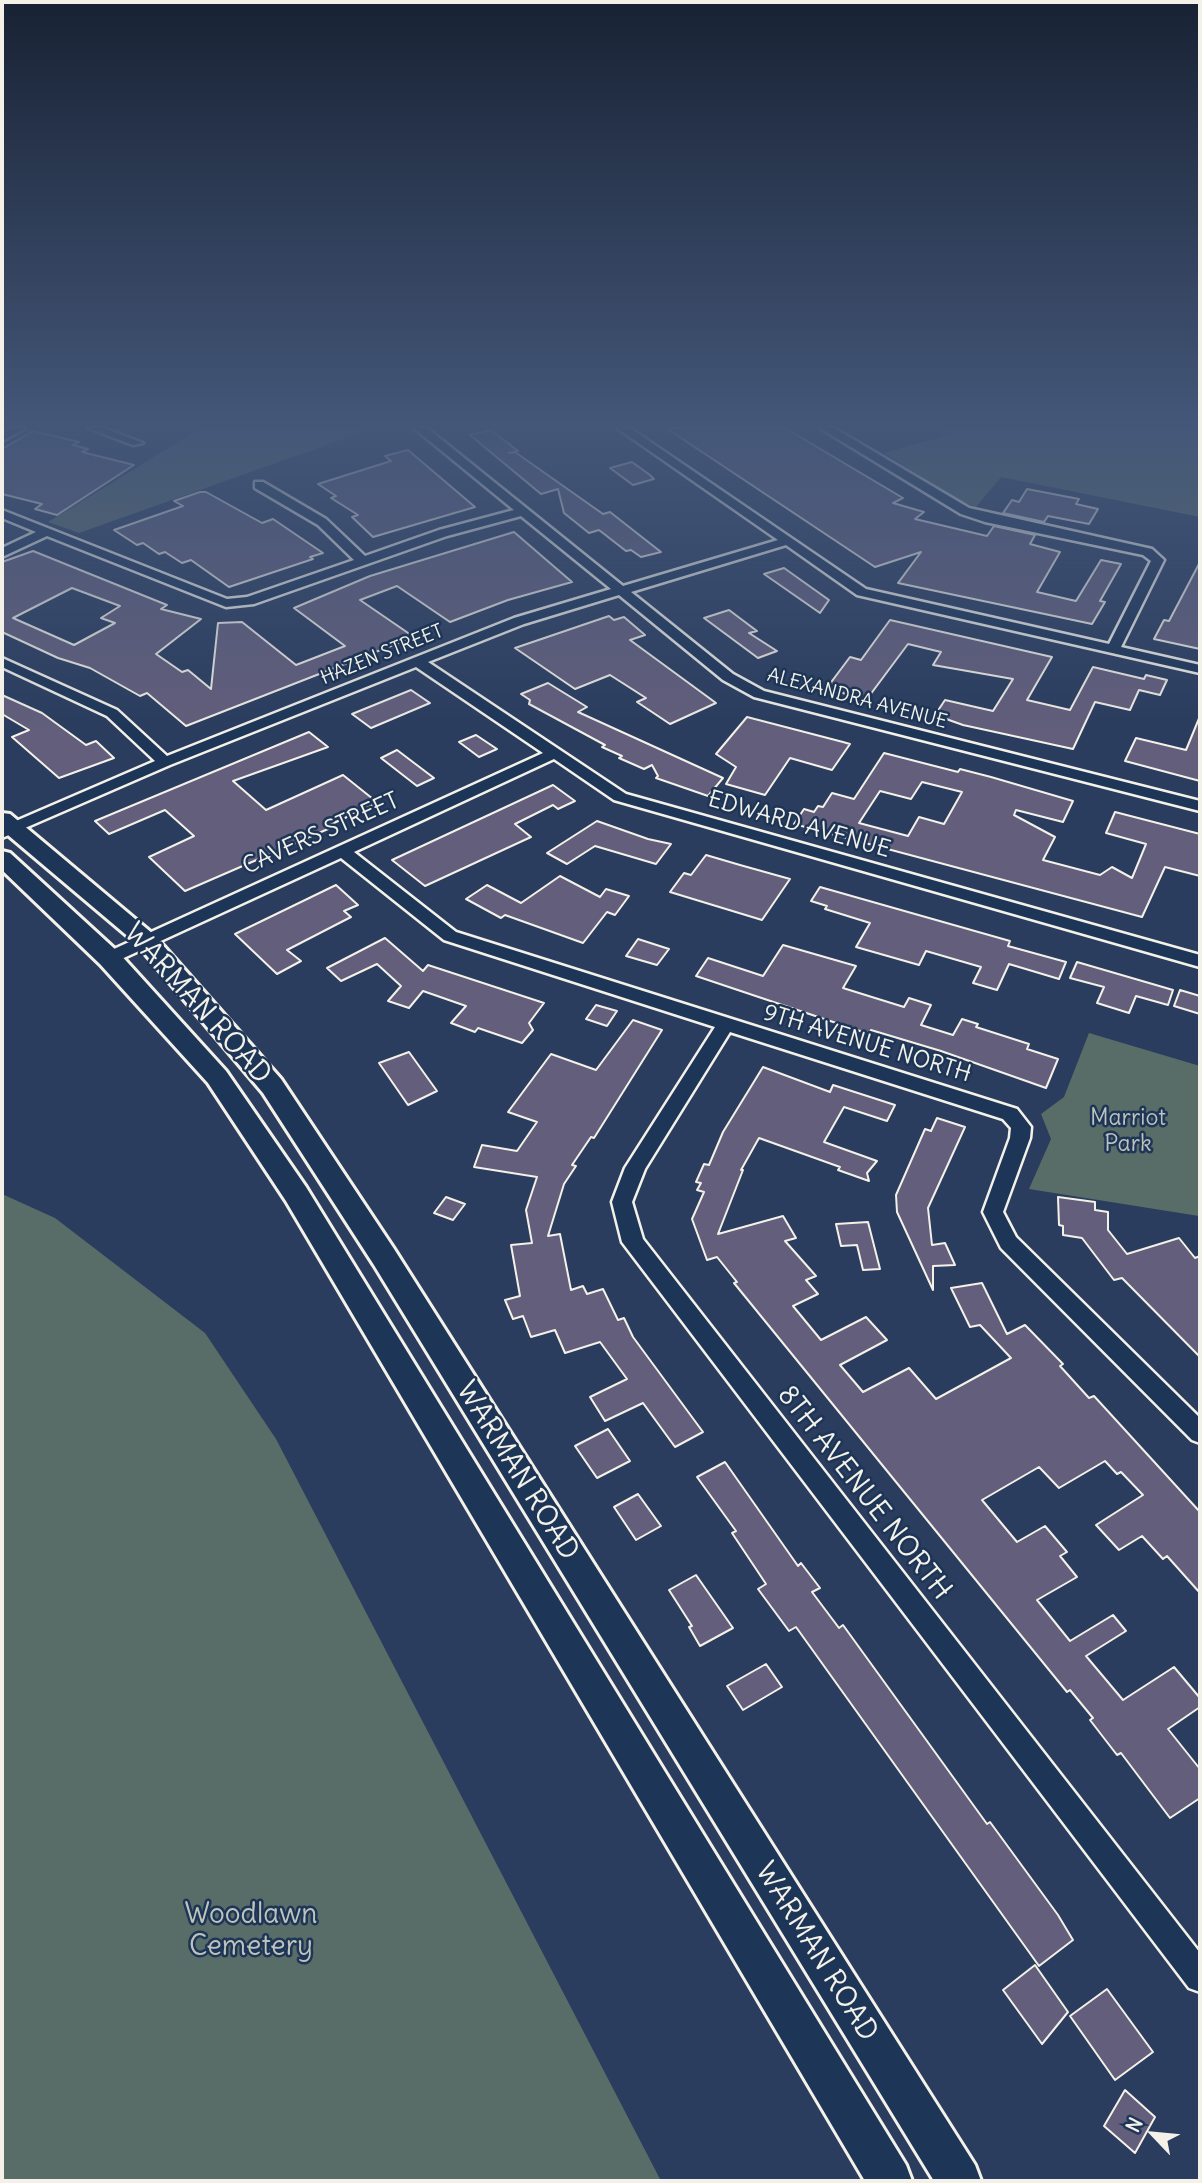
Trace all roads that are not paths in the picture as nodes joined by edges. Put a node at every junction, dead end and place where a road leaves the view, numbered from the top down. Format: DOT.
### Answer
graph roads {
  1 [pos="42,530"];
  2 [pos="330,530"];
  3 [pos="455,530"];
  4 [pos="546,530"];
  5 [pos="771,530"];
  6 [pos="1042,530"];
  7 [pos="47,532"];
  8 [pos="787,541"];
  9 [pos="2,553"];
  10 [pos="363,561"];
  11 [pos="620,589"];
  12 [pos="1114,649"];
  13 [pos="2,662"];
  14 [pos="418,662"];
  15 [pos="1200,669"];
  16 [pos="553,754"];
  17 [pos="165,762"];
  18 [pos="1200,807"];
  19 [pos="6,826"];
  20 [pos="342,850"];
  21 [pos="2,858"];
  22 [pos="145,939"];
  23 [pos="109,958"];
  24 [pos="1200,961"];
  25 [pos="725,1025"];
  26 [pos="1200,1433"];
  27 [pos="1200,1976"];
  28 [pos="890,2181"];
  29 [pos="959,2181"];
  1 -- 7 [label="street"];
  2 -- 10 [label="street"];
  3 -- 10 [label="street"];
  4 -- 11 [label="street, ALEXANDRA AVENUE"];
  5 -- 8 [label="street"];
  6 -- 12 [label="street"];
  7 -- 9 [label="street"];
  7 -- 10 [label="street"];
  8 -- 11 [label="street, HAZEN STREET"];
  8 -- 12 [label="street"];
  11 -- 14 [label="street, HAZEN STREET"];
  11 -- 18 [label="street, ALEXANDRA AVENUE"];
  12 -- 15 [label="street"];
  13 -- 17 [label="street"];
  14 -- 16 [label="street, EDWARD AVENUE"];
  14 -- 17 [label="street, HAZEN STREET"];
  16 -- 20 [label="street, CAVERS STREET"];
  16 -- 24 [label="street, EDWARD AVENUE"];
  17 -- 19 [label="street, HAZEN STREET"];
  19 -- 22 [label="main road, WARMAN ROAD"];
  20 -- 22 [label="street, CAVERS STREET"];
  20 -- 25 [label="street, 9TH AVENUE NORTH"];
  21 -- 23 [label="main road, WARMAN ROAD"];
  22 -- 23 [label="street, CAVERS STREET"];
  22 -- 29 [label="main road, WARMAN ROAD"];
  23 -- 28 [label="main road, WARMAN ROAD"];
  25 -- 26 [label="street, 9TH AVENUE NORTH"];
  25 -- 27 [label="street, 8TH AVENUE NORTH"];
}
